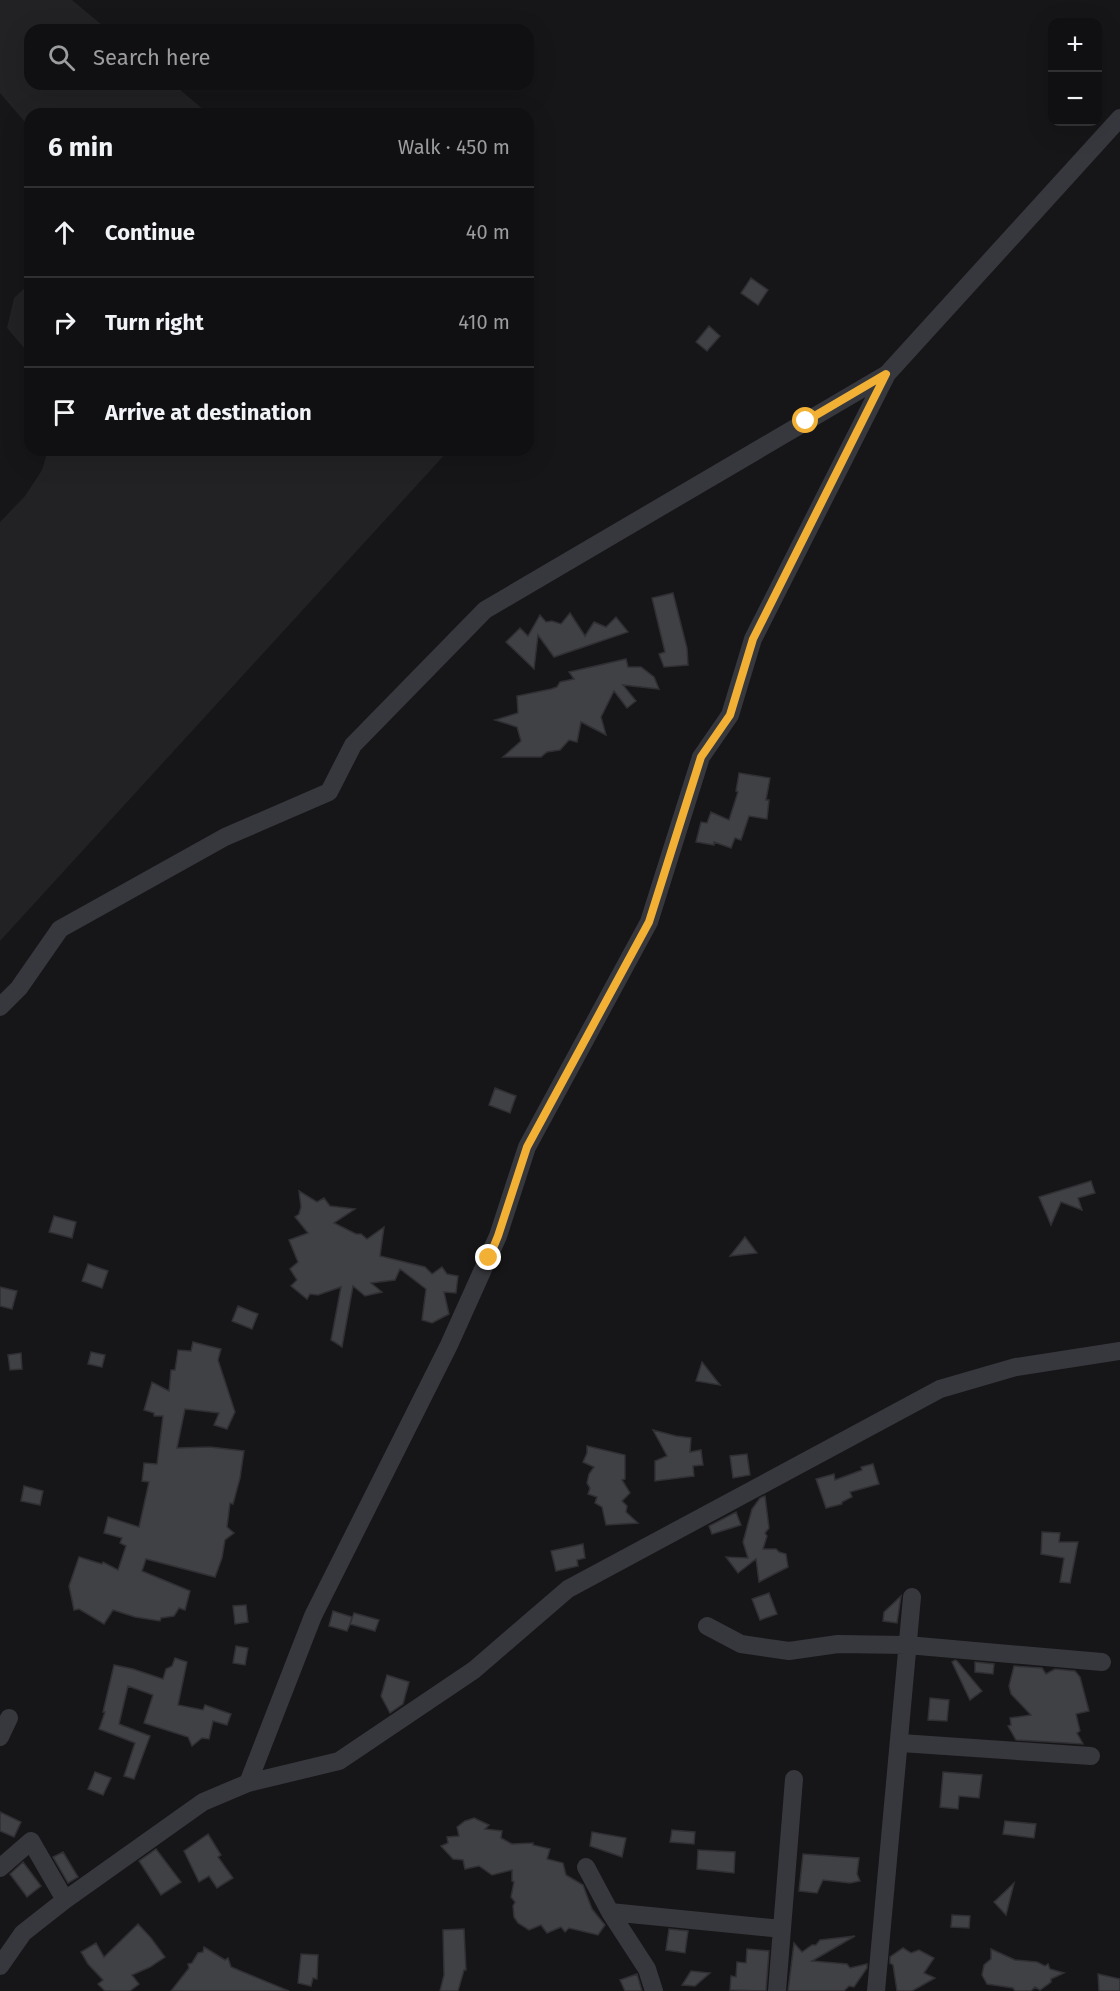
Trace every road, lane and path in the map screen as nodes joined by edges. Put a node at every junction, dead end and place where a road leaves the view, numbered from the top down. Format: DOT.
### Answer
graph roads {
  1 [pos="1120,118"];
  2 [pos="886,374"];
  3 [pos="0,1007"];
  4 [pos="1120,1351"];
  5 [pos="912,1597"];
  6 [pos="707,1626"];
  7 [pos="907,1645"];
  8 [pos="1102,1662"];
  9 [pos="9,1718"];
  10 [pos="0,1737"];
  11 [pos="901,1743"];
  12 [pos="1091,1756"];
  13 [pos="794,1779"];
  14 [pos="248,1783"];
  15 [pos="586,1867"];
  16 [pos="0,1868"];
  17 [pos="64,1900"];
  18 [pos="610,1912"];
  19 [pos="782,1929"];
  20 [pos="0,1966"];
  21 [pos="654,1991"];
  22 [pos="777,1991"];
  23 [pos="876,1991"];
  1 -- 2 [label="street"];
  2 -- 3 [label="street"];
  2 -- 14 [label="street"];
  4 -- 14 [label="street"];
  5 -- 7 [label="street"];
  6 -- 7 [label="street"];
  7 -- 8 [label="street"];
  7 -- 23 [label="street"];
  9 -- 10 [label="street"];
  11 -- 12 [label="street"];
  13 -- 19 [label="street"];
  14 -- 17 [label="street"];
  15 -- 18 [label="street"];
  16 -- 17 [label="street"];
  17 -- 20 [label="street"];
  18 -- 19 [label="street"];
  18 -- 21 [label="street"];
  19 -- 22 [label="street"];
}
